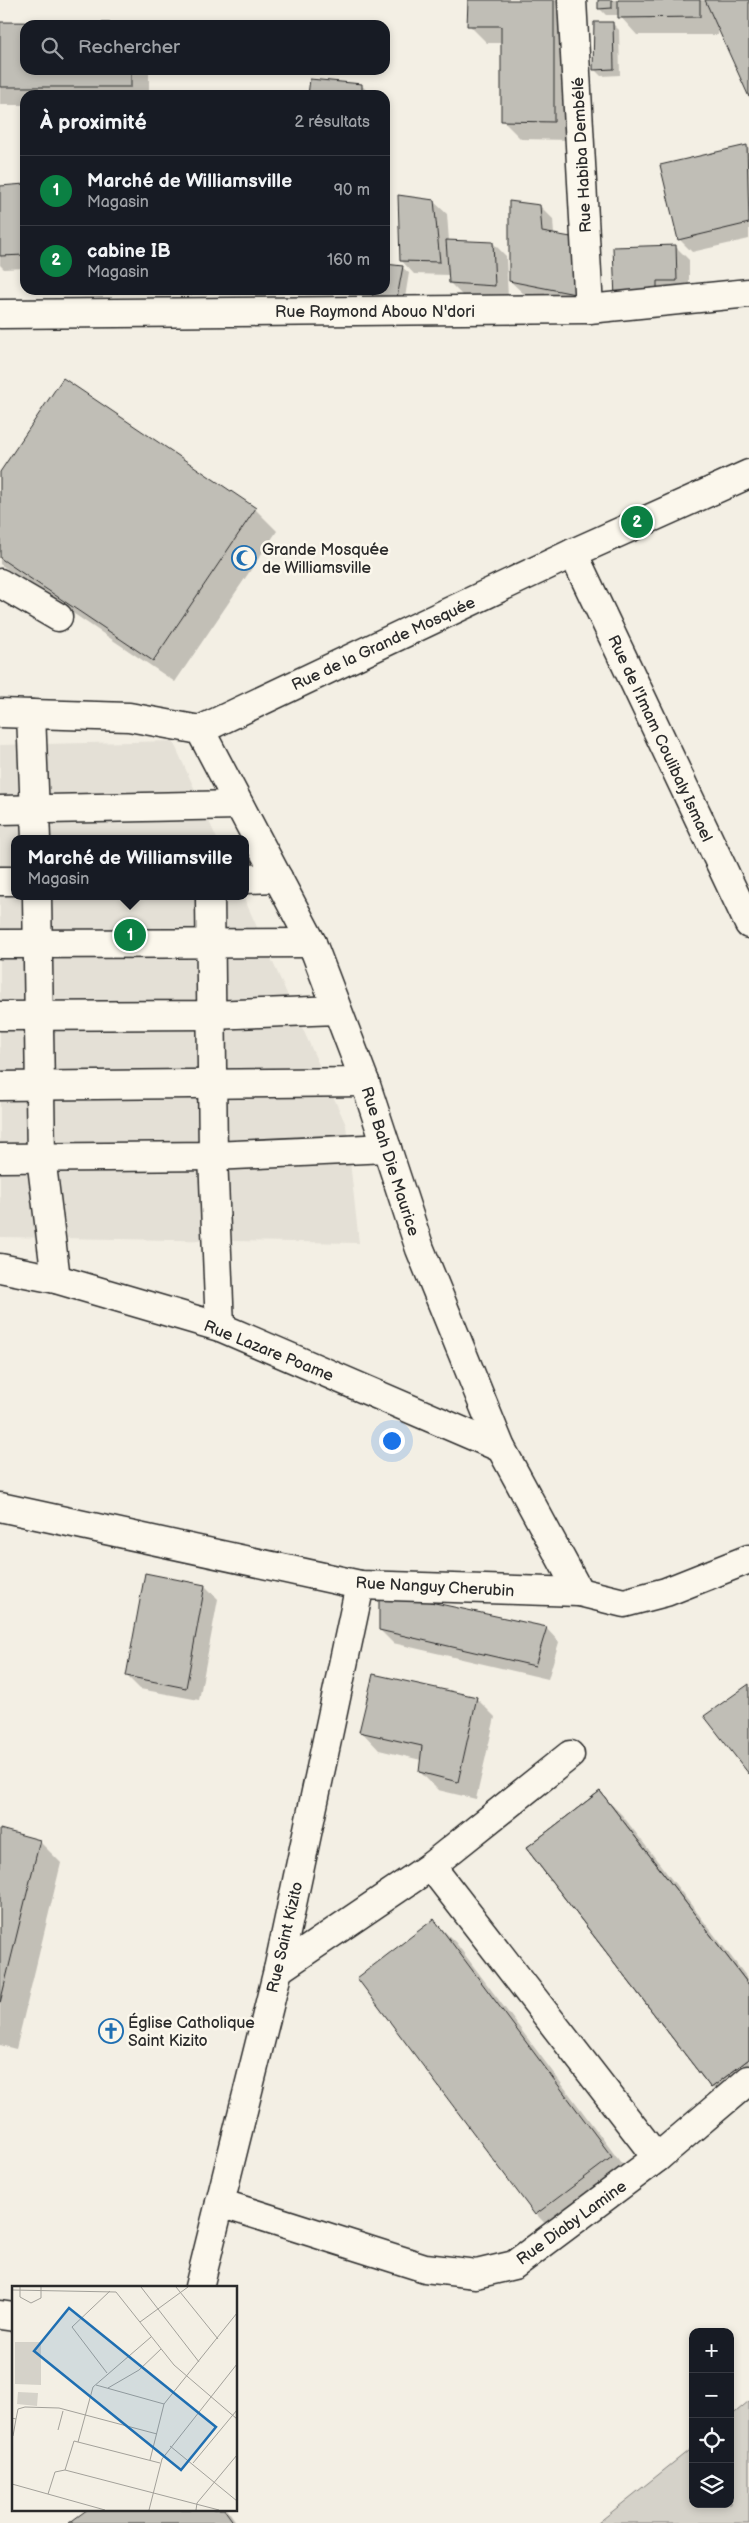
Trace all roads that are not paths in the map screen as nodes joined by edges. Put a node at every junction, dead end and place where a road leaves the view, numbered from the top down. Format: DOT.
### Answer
graph roads {
  1 [pos="572,0"];
  2 [pos="749,293"];
  3 [pos="589,309"];
  4 [pos="0,314"];
  5 [pos="749,474"];
  6 [pos="573,553"];
  7 [pos="0,583"];
  8 [pos="58,617"];
  9 [pos="0,713"];
  10 [pos="31,714"];
  11 [pos="200,730"];
  12 [pos="239,805"];
  13 [pos="0,810"];
  14 [pos="36,810"];
  15 [pos="36,835"];
  16 [pos="278,878"];
  17 [pos="249,879"];
  18 [pos="37,900"];
  19 [pos="210,900"];
  20 [pos="749,924"];
  21 [pos="210,943"];
  22 [pos="312,943"];
  23 [pos="0,944"];
  24 [pos="38,944"];
  25 [pos="338,1010"];
  26 [pos="211,1015"];
  27 [pos="0,1016"];
  28 [pos="39,1016"];
  29 [pos="365,1082"];
  30 [pos="212,1085"];
  31 [pos="0,1086"];
  32 [pos="39,1086"];
  33 [pos="387,1148"];
  34 [pos="213,1156"];
  35 [pos="0,1158"];
  36 [pos="40,1158"];
  37 [pos="0,1268"];
  38 [pos="56,1279"];
  39 [pos="220,1327"];
  40 [pos="501,1448"];
  41 [pos="0,1506"];
  42 [pos="748,1561"];
  43 [pos="360,1585"];
  44 [pos="579,1592"];
  45 [pos="570,1755"];
  46 [pos="430,1866"];
  47 [pos="278,1970"];
  48 [pos="749,2080"];
  49 [pos="657,2158"];
  50 [pos="220,2203"];
  51 [pos="199,2286"];
  1 -- 3 [label="street, Rue Habiba Dembélé"];
  2 -- 3 [label="street, Rue Raymond Abouo N'dori"];
  3 -- 4 [label="street, Rue Raymond Abouo N'dori"];
  5 -- 6 [label="street, Rue de la Grande Mosquée"];
  6 -- 11 [label="street, Rue de la Grande Mosquée"];
  6 -- 20 [label="street, Rue de l'Imam Coulibaly Ismael"];
  7 -- 8 [label="street"];
  9 -- 10 [label="street"];
  10 -- 11 [label="street"];
  10 -- 14 [label="street"];
  11 -- 12 [label="street, Rue Bah Die Maurice"];
  12 -- 14 [label="street"];
  12 -- 16 [label="street, Rue Bah Die Maurice"];
  13 -- 14 [label="street"];
  14 -- 15 [label="street"];
  16 -- 17 [label="street"];
  16 -- 22 [label="street, Rue Bah Die Maurice"];
  18 -- 24 [label="street"];
  19 -- 21 [label="street"];
  21 -- 22 [label="street"];
  21 -- 24 [label="street"];
  21 -- 26 [label="street"];
  22 -- 25 [label="street, Rue Bah Die Maurice"];
  23 -- 24 [label="street"];
  24 -- 28 [label="street"];
  25 -- 26 [label="street"];
  25 -- 29 [label="street, Rue Bah Die Maurice"];
  26 -- 28 [label="street"];
  26 -- 30 [label="street"];
  27 -- 28 [label="street"];
  28 -- 32 [label="street"];
  29 -- 30 [label="street"];
  29 -- 33 [label="street, Rue Bah Die Maurice"];
  30 -- 32 [label="street"];
  30 -- 34 [label="street"];
  31 -- 32 [label="street"];
  32 -- 36 [label="street"];
  33 -- 34 [label="street"];
  33 -- 40 [label="street, Rue Bah Die Maurice"];
  34 -- 36 [label="street"];
  34 -- 39 [label="street"];
  35 -- 36 [label="street"];
  36 -- 38 [label="street"];
  37 -- 38 [label="street, Rue Lazare Poame"];
  38 -- 39 [label="street, Rue Lazare Poame"];
  39 -- 40 [label="street, Rue Lazare Poame"];
  40 -- 44 [label="street, Rue Bah Die Maurice"];
  41 -- 43 [label="street, Rue Nanguy Cherubin"];
  42 -- 44 [label="street, Rue Nanguy Cherubin"];
  43 -- 44 [label="street, Rue Nanguy Cherubin"];
  43 -- 47 [label="street, Rue Saint Kizito"];
  45 -- 46 [label="street"];
  46 -- 47 [label="street"];
  46 -- 49 [label="street"];
  47 -- 50 [label="street, Rue Saint Kizito"];
  48 -- 49 [label="street, Rue Diaby Lamine"];
  49 -- 50 [label="street, Rue Diaby Lamine"];
  50 -- 51 [label="street, Rue Saint Kizito"];
}
